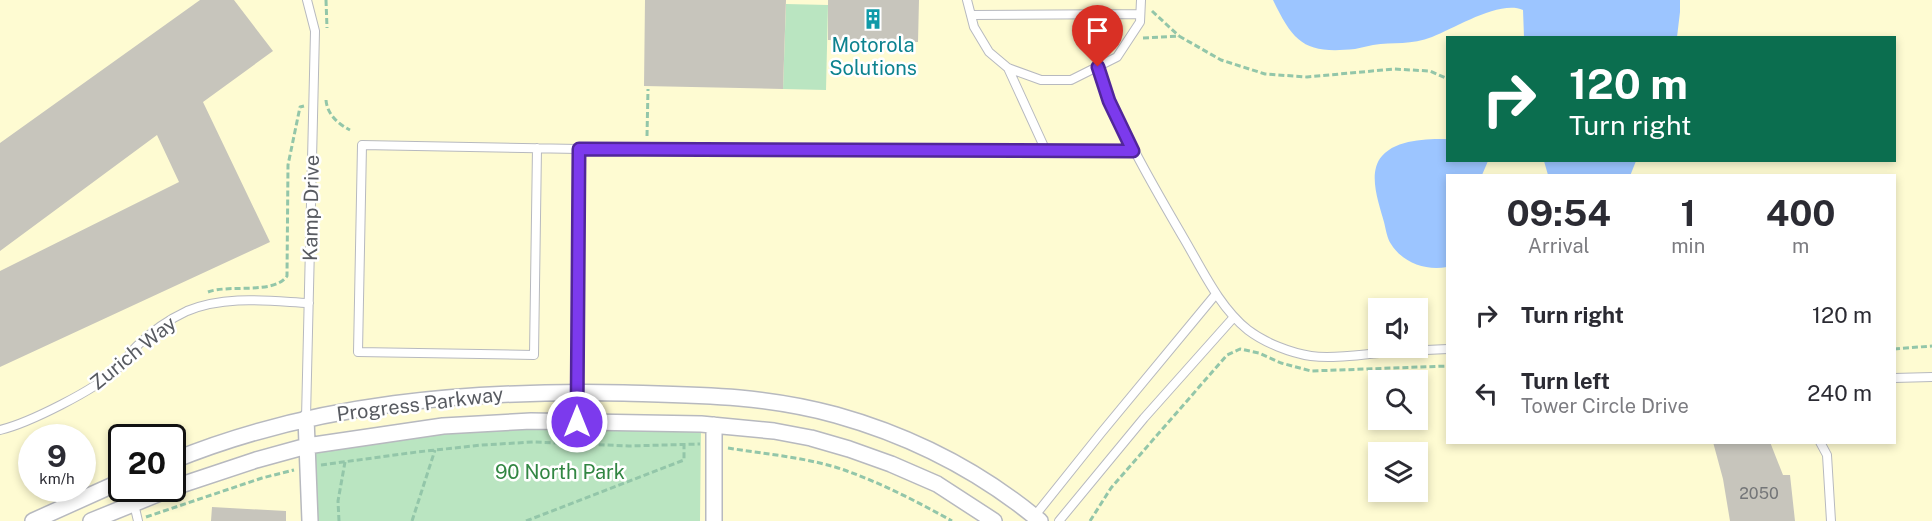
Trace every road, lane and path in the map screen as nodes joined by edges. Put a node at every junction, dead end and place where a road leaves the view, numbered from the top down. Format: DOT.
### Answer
graph roads {
  1 [pos="307,0"];
  2 [pos="326,0"];
  3 [pos="967,0"];
  4 [pos="1141,1"];
  5 [pos="1140,14"];
  6 [pos="970,15"];
  7 [pos="326,33"];
  8 [pos="1179,36"];
  9 [pos="1129,39"];
  10 [pos="1098,67"];
  11 [pos="1008,68"];
  12 [pos="1446,78"];
  13 [pos="648,89"];
  14 [pos="325,97"];
  15 [pos="313,106"];
  16 [pos="326,106"];
  17 [pos="350,130"];
  18 [pos="647,136"];
  19 [pos="537,148"];
  20 [pos="579,149"];
  21 [pos="1046,151"];
  22 [pos="1133,151"];
  23 [pos="203,294"];
  24 [pos="1216,294"];
  25 [pos="309,303"];
  26 [pos="1234,316"];
  27 [pos="1932,346"];
  28 [pos="1896,348"];
  29 [pos="1446,349"];
  30 [pos="1446,366"];
  31 [pos="1932,377"];
  32 [pos="1896,378"];
  33 [pos="578,392"];
  34 [pos="306,418"];
  35 [pos="577,422"];
  36 [pos="714,425"];
  37 [pos="0,429"];
  38 [pos="1821,444"];
  39 [pos="684,445"];
  40 [pos="307,446"];
  41 [pos="714,446"];
  42 [pos="435,450"];
  43 [pos="186,455"];
  44 [pos="345,462"];
  45 [pos="308,467"];
  46 [pos="186,483"];
  47 [pos="108,488"];
  48 [pos="139,502"];
  49 [pos="134,504"];
  50 [pos="1035,519"];
  51 [pos="33,521"];
  52 [pos="91,521"];
  53 [pos="138,521"];
  54 [pos="310,521"];
  55 [pos="339,521"];
  56 [pos="412,521"];
  57 [pos="526,521"];
  58 [pos="714,521"];
  59 [pos="952,521"];
  60 [pos="994,521"];
  61 [pos="1059,521"];
  62 [pos="1090,521"];
  63 [pos="1831,521"];
  1 -- 15 [label="lane, Kamp Drive"];
  2 -- 7 [label="path"];
  3 -- 6 [label="lane"];
  4 -- 5 [label="lane"];
  4 -- 8 [label="path"];
  5 -- 6 [label="lane"];
  5 -- 9 [label="lane"];
  6 -- 11 [label="lane"];
  8 -- 9 [label="path"];
  8 -- 12 [label="path"];
  9 -- 10 [label="lane"];
  10 -- 11 [label="lane"];
  10 -- 22 [label="lane"];
  11 -- 21 [label="lane"];
  13 -- 18 [label="path"];
  14 -- 16 [label="path"];
  15 -- 16 [label="path"];
  15 -- 23 [label="path"];
  15 -- 25 [label="lane, Kamp Drive"];
  16 -- 17 [label="path"];
  19 -- 19 [label="lane"];
  19 -- 20 [label="lane"];
  20 -- 21 [label="lane"];
  20 -- 33 [label="lane"];
  21 -- 22 [label="lane"];
  22 -- 24 [label="lane"];
  24 -- 26 [label="lane"];
  24 -- 50 [label="lane"];
  25 -- 34 [label="lane, Kamp Drive"];
  25 -- 37 [label="lane, Zurich Way"];
  26 -- 29 [label="lane"];
  26 -- 61 [label="lane"];
  27 -- 28 [label="path"];
  30 -- 62 [label="path"];
  31 -- 32 [label="lane"];
  33 -- 34 [label="street, Progress Parkway"];
  33 -- 35 [label="lane"];
  33 -- 50 [label="street, Progress Parkway"];
  34 -- 40 [label="street"];
  34 -- 43 [label="street, Progress Parkway"];
  35 -- 36 [label="street, Progress Parkway"];
  35 -- 40 [label="street, Progress Parkway"];
  36 -- 41 [label="street"];
  36 -- 60 [label="street, Progress Parkway"];
  38 -- 63 [label="lane"];
  39 -- 41 [label="path"];
  39 -- 42 [label="path"];
  39 -- 57 [label="path"];
  40 -- 45 [label="street"];
  40 -- 46 [label="street, Progress Parkway"];
  41 -- 58 [label="street"];
  41 -- 59 [label="path"];
  42 -- 44 [label="path"];
  42 -- 56 [label="path"];
  44 -- 45 [label="path"];
  44 -- 55 [label="path"];
  45 -- 53 [label="path"];
  45 -- 54 [label="street"];
  47 -- 51 [label="street"];
  48 -- 49 [label="street, Progress Parkway"];
  49 -- 52 [label="street, Progress Parkway"];
  49 -- 53 [label="lane"];
}
